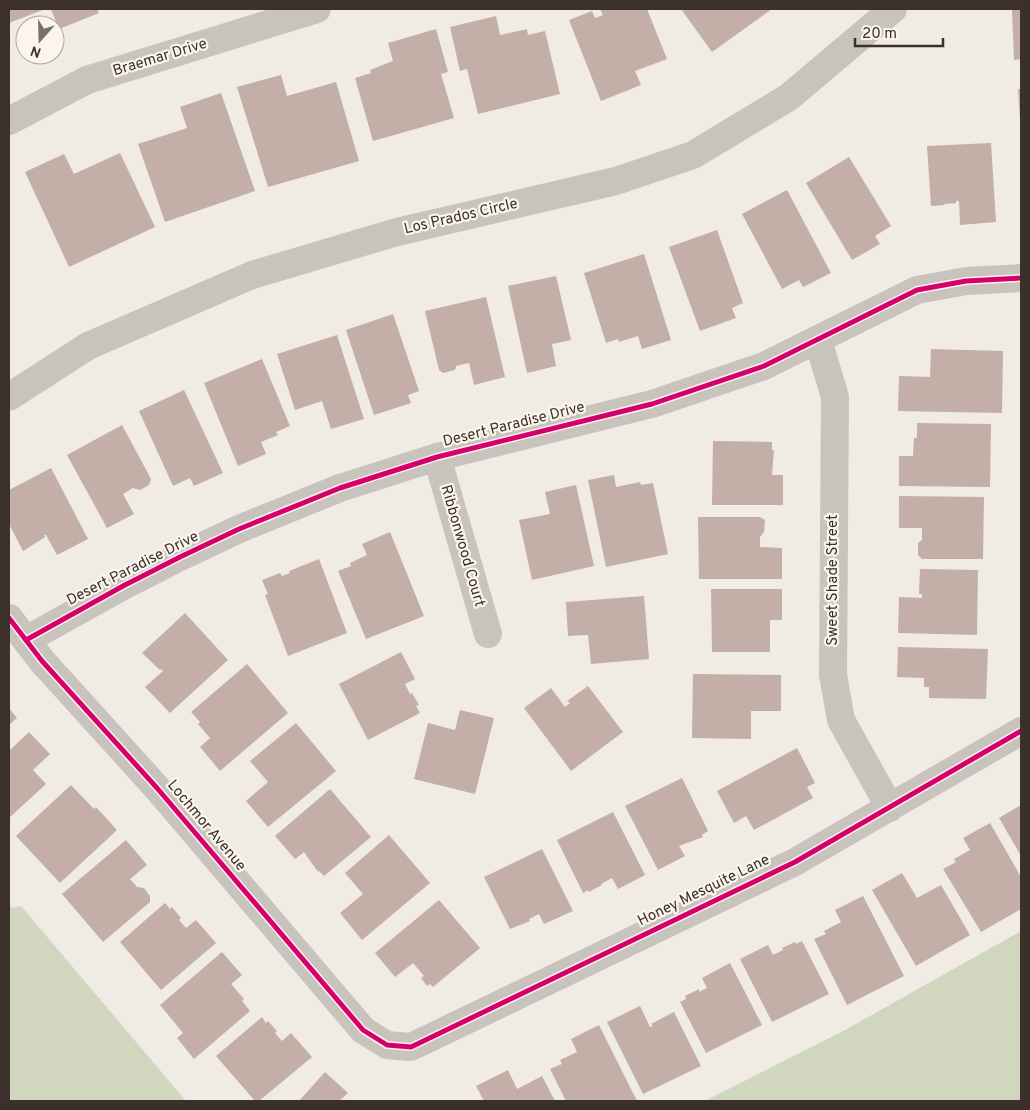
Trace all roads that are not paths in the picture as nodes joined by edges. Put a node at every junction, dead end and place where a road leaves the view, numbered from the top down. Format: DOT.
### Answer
graph roads {
  1 [pos="317,9"];
  2 [pos="893,9"];
  3 [pos="9,122"];
  4 [pos="1021,278"];
  5 [pos="818,340"];
  6 [pos="9,397"];
  7 [pos="436,457"];
  8 [pos="9,618"];
  9 [pos="488,634"];
  10 [pos="26,640"];
  11 [pos="1021,731"];
  12 [pos="890,808"];
  13 [pos="387,1045"];
  1 -- 3 [label="street, Braemar Drive"];
  2 -- 6 [label="street, Los Prados Circle"];
  4 -- 5 [label="street, Desert Paradise Drive"];
  5 -- 7 [label="street, Desert Paradise Drive"];
  5 -- 12 [label="street, Sweet Shade Street"];
  7 -- 9 [label="street, Ribbonwood Court"];
  7 -- 10 [label="street, Desert Paradise Drive"];
  8 -- 10 [label="street, Lochmor Avenue"];
  10 -- 13 [label="street, Lochmor Avenue"];
  11 -- 12 [label="street, Honey Mesquite Lane"];
  12 -- 13 [label="street, Honey Mesquite Lane"];
}
